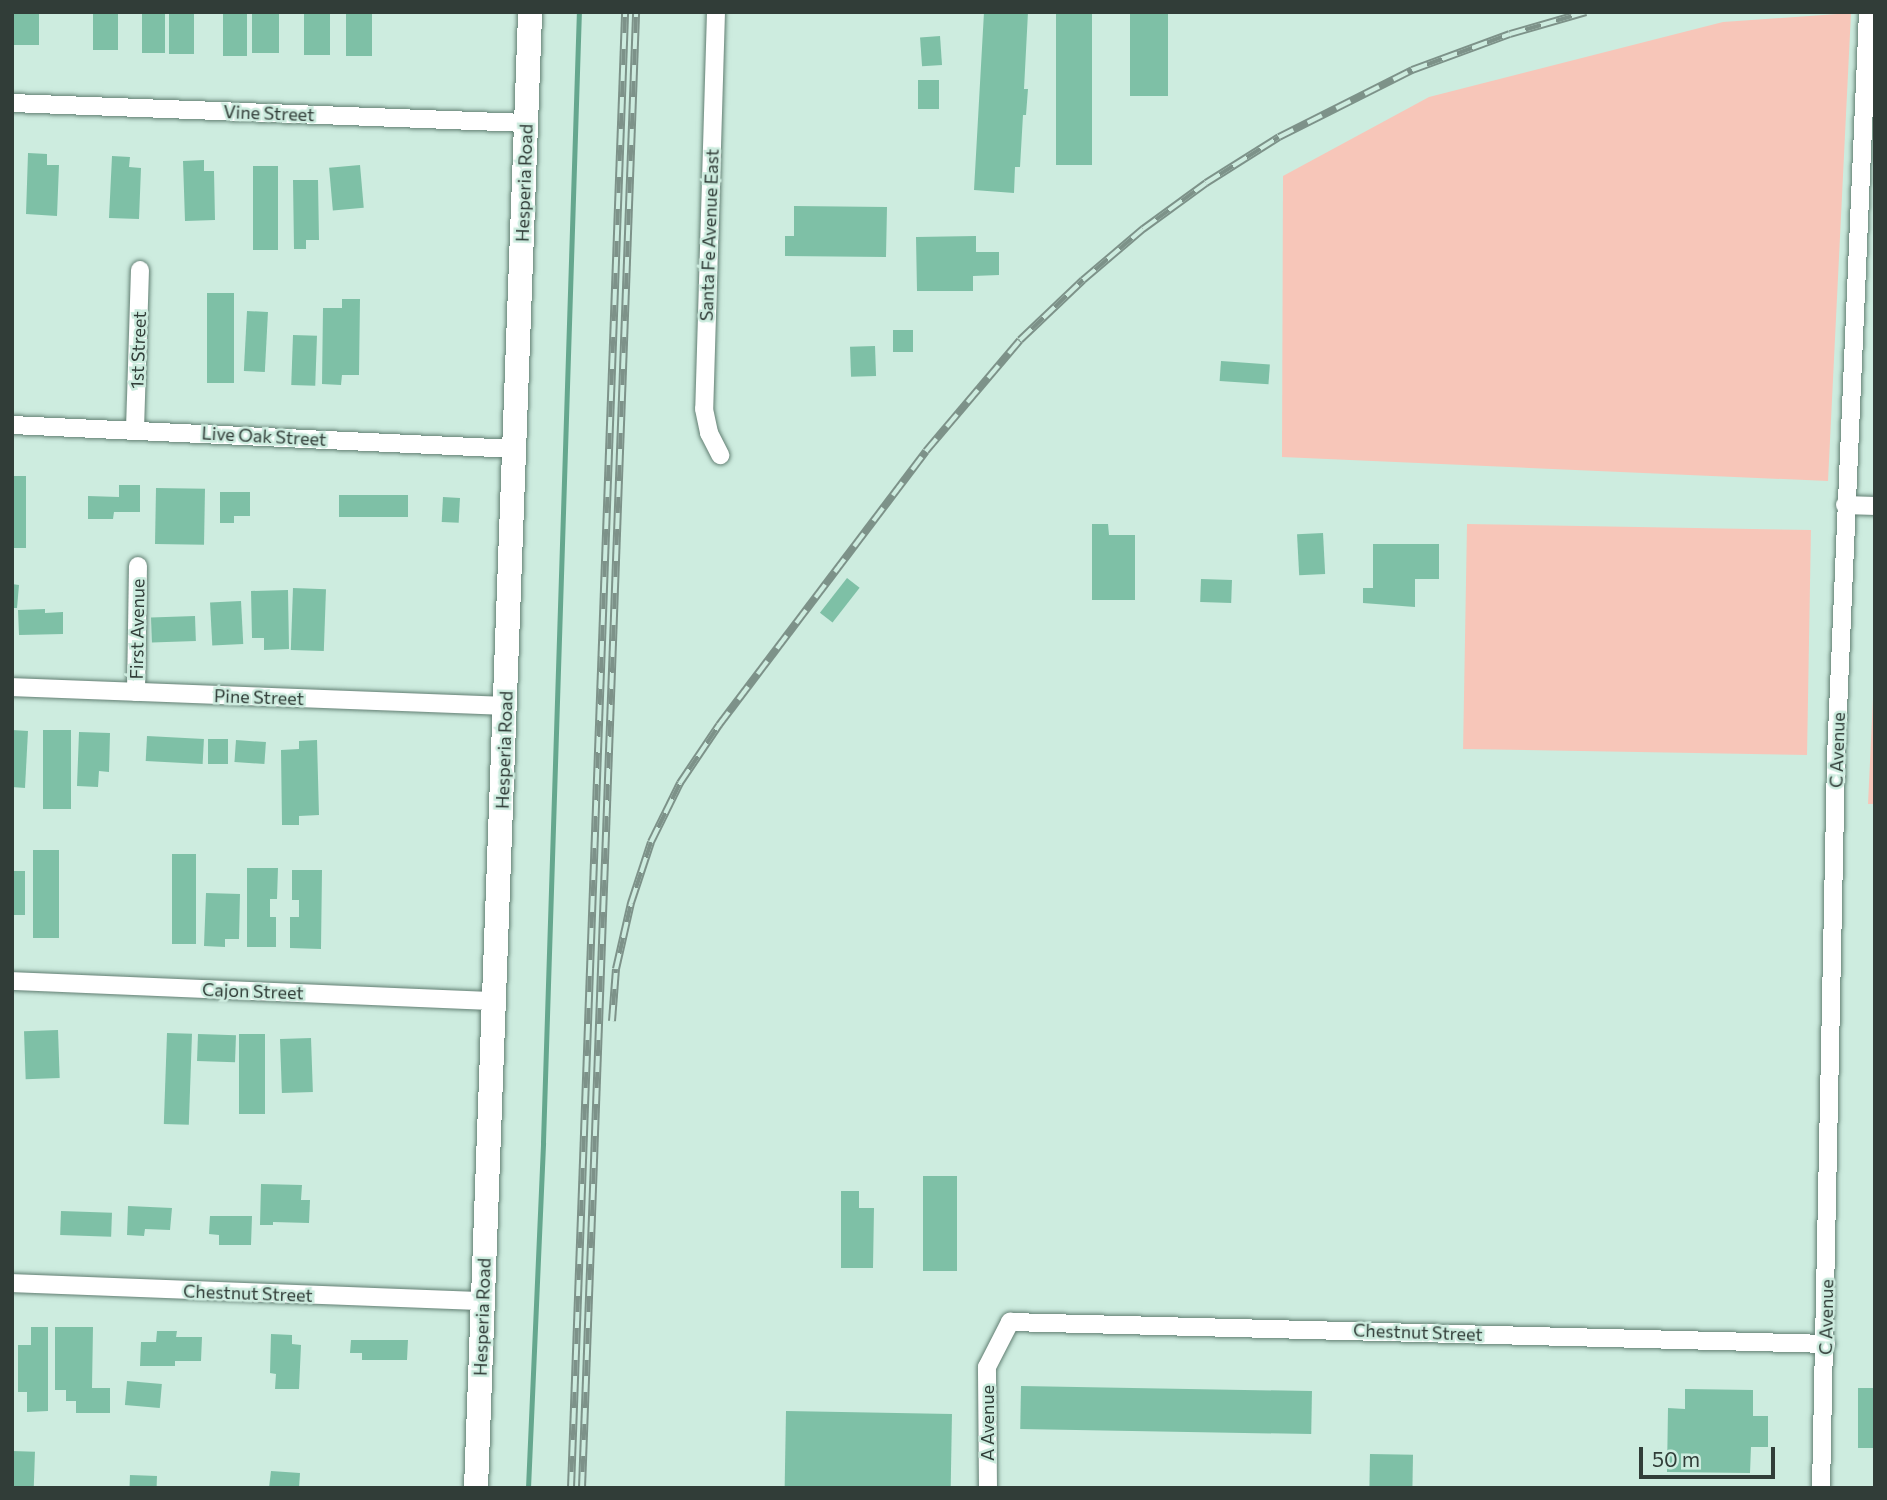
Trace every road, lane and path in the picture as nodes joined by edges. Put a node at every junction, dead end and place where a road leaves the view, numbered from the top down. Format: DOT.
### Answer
graph roads {
  1 [pos="530,12"];
  2 [pos="716,12"];
  3 [pos="1868,12"];
  4 [pos="12,103"];
  5 [pos="526,123"];
  6 [pos="140,270"];
  7 [pos="12,425"];
  8 [pos="135,429"];
  9 [pos="515,449"];
  10 [pos="720,455"];
  11 [pos="1845,505"];
  12 [pos="1875,506"];
  13 [pos="138,566"];
  14 [pos="12,687"];
  15 [pos="136,692"];
  16 [pos="505,706"];
  17 [pos="12,981"];
  18 [pos="494,1001"];
  19 [pos="12,1283"];
  20 [pos="483,1301"];
  21 [pos="1010,1322"];
  22 [pos="1826,1344"];
  23 [pos="477,1488"];
  24 [pos="988,1488"];
  25 [pos="1821,1488"];
  1 -- 5 [label="main road, Hesperia Road"];
  2 -- 10 [label="street, Santa Fe Avenue East"];
  3 -- 11 [label="street, C Avenue"];
  4 -- 5 [label="street, Vine Street"];
  5 -- 9 [label="main road, Hesperia Road"];
  6 -- 8 [label="street, 1st Street"];
  7 -- 8 [label="street, Live Oak Street"];
  8 -- 9 [label="street, Live Oak Street"];
  9 -- 16 [label="main road, Hesperia Road"];
  11 -- 12 [label="street"];
  11 -- 22 [label="street, C Avenue"];
  13 -- 15 [label="street, First Avenue"];
  14 -- 15 [label="street, Pine Street"];
  15 -- 16 [label="street, Pine Street"];
  16 -- 18 [label="main road, Hesperia Road"];
  17 -- 18 [label="street, Cajon Street"];
  18 -- 20 [label="main road, Hesperia Road"];
  19 -- 20 [label="street, Chestnut Street"];
  20 -- 23 [label="main road, Hesperia Road"];
  21 -- 22 [label="street, Chestnut Street"];
  21 -- 24 [label="street, A Avenue"];
  22 -- 25 [label="street, C Avenue"];
}
